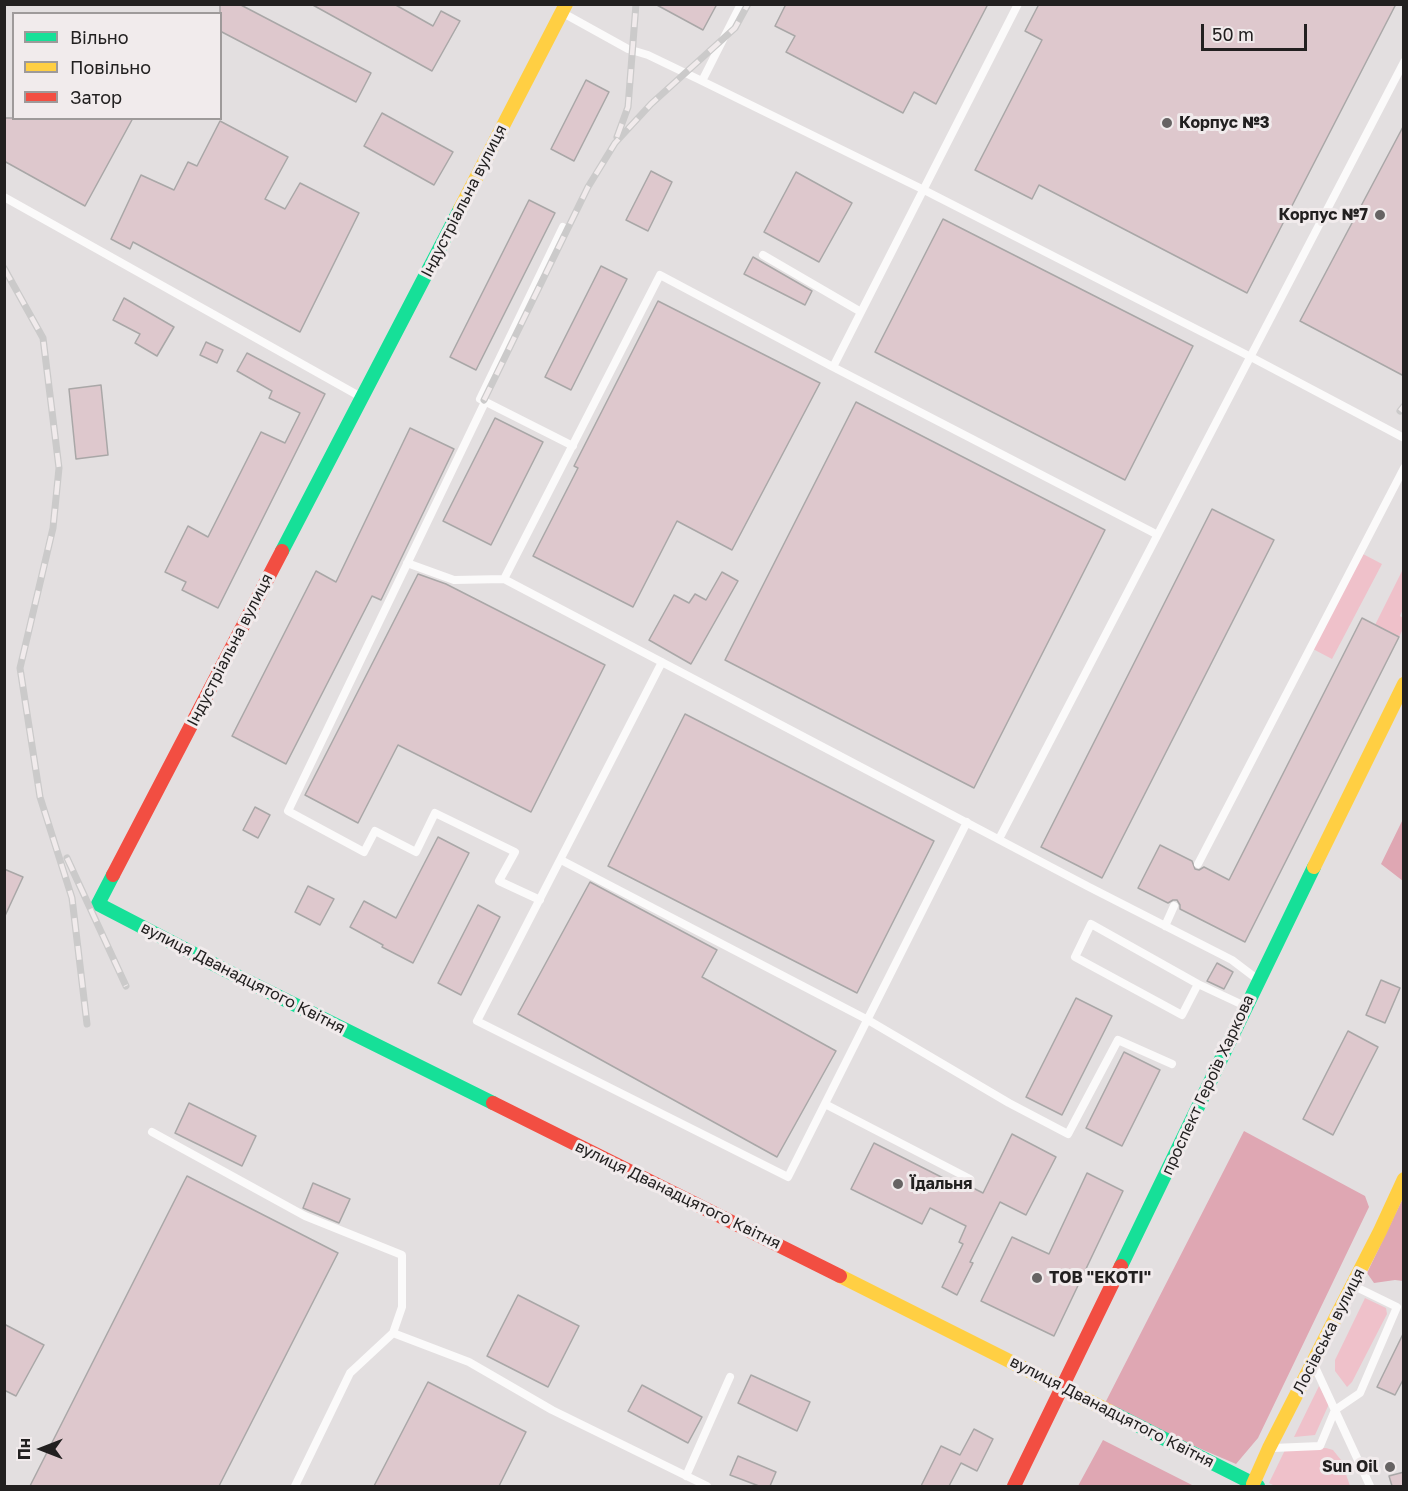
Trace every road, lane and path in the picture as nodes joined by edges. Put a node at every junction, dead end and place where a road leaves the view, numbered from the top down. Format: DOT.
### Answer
graph roads {
  1 [pos="741,4"];
  2 [pos="1018,4"];
  3 [pos="563,9"];
  4 [pos="1404,62"];
  5 [pos="702,81"];
  6 [pos="922,189"];
  7 [pos="4,197"];
  8 [pos="563,227"];
  9 [pos="763,255"];
  10 [pos="861,312"];
  11 [pos="1249,356"];
  12 [pos="833,367"];
  13 [pos="362,397"];
  14 [pos="485,402"];
  15 [pos="1404,438"];
  16 [pos="573,446"];
  17 [pos="1404,468"];
  18 [pos="1156,534"];
  19 [pos="407,563"];
  20 [pos="504,579"];
  21 [pos="662,662"];
  22 [pos="1404,684"];
  23 [pos="967,822"];
  24 [pos="999,839"];
  25 [pos="561,860"];
  26 [pos="1198,864"];
  27 [pos="540,900"];
  28 [pos="98,904"];
  29 [pos="1174,906"];
  30 [pos="1164,926"];
  31 [pos="1258,980"];
  32 [pos="1198,984"];
  33 [pos="1246,1006"];
  34 [pos="868,1020"];
  35 [pos="1172,1064"];
  36 [pos="825,1104"];
  37 [pos="152,1132"];
  38 [pos="970,1179"];
  39 [pos="1404,1179"];
  40 [pos="1352,1285"];
  41 [pos="393,1333"];
  42 [pos="1313,1362"];
  43 [pos="730,1377"];
  44 [pos="1063,1387"];
  45 [pos="1335,1410"];
  46 [pos="1269,1448"];
  47 [pos="686,1476"];
  48 [pos="1255,1485"];
  49 [pos="295,1486"];
  50 [pos="707,1486"];
  51 [pos="1014,1486"];
  52 [pos="1370,1486"];
  1 -- 5 [label="lane"];
  2 -- 6 [label="lane"];
  3 -- 5 [label="lane"];
  3 -- 13 [label="street, Індустріальна вулиця"];
  4 -- 11 [label="lane"];
  5 -- 6 [label="lane"];
  6 -- 10 [label="lane"];
  6 -- 11 [label="lane"];
  7 -- 13 [label="lane"];
  8 -- 14 [label="lane"];
  9 -- 10 [label="lane"];
  10 -- 12 [label="lane"];
  11 -- 15 [label="lane"];
  11 -- 18 [label="lane"];
  12 -- 16 [label="lane"];
  12 -- 18 [label="lane"];
  13 -- 28 [label="street, Індустріальна вулиця"];
  14 -- 16 [label="lane"];
  14 -- 19 [label="lane"];
  16 -- 20 [label="lane"];
  17 -- 26 [label="lane"];
  18 -- 24 [label="lane"];
  19 -- 20 [label="lane"];
  19 -- 27 [label="lane"];
  20 -- 21 [label="lane"];
  21 -- 23 [label="lane"];
  21 -- 25 [label="lane"];
  22 -- 31 [label="street, проспект Героїв Харкова"];
  23 -- 24 [label="lane"];
  23 -- 34 [label="lane"];
  24 -- 30 [label="lane"];
  25 -- 27 [label="lane"];
  25 -- 34 [label="lane"];
  27 -- 36 [label="lane"];
  28 -- 44 [label="street, вулиця Дванадцятого Квітня"];
  29 -- 30 [label="lane"];
  30 -- 31 [label="lane"];
  31 -- 33 [label="street, проспект Героїв Харкова"];
  32 -- 32 [label="lane"];
  32 -- 33 [label="lane"];
  33 -- 44 [label="street, проспект Героїв Харкова"];
  34 -- 35 [label="lane"];
  34 -- 36 [label="lane"];
  36 -- 38 [label="lane"];
  37 -- 41 [label="lane"];
  39 -- 40 [label="street, Лосівська вулиця"];
  40 -- 42 [label="street, Лосівська вулиця"];
  40 -- 45 [label="lane"];
  41 -- 47 [label="lane"];
  41 -- 49 [label="lane"];
  42 -- 45 [label="lane"];
  42 -- 46 [label="street, Лосівська вулиця"];
  43 -- 47 [label="lane"];
  44 -- 48 [label="street, вулиця Дванадцятого Квітня"];
  44 -- 51 [label="street, проспект Героїв Харкова"];
  45 -- 46 [label="lane"];
  45 -- 52 [label="lane"];
  46 -- 48 [label="street, Лосівська вулиця"];
  47 -- 50 [label="lane"];
}
